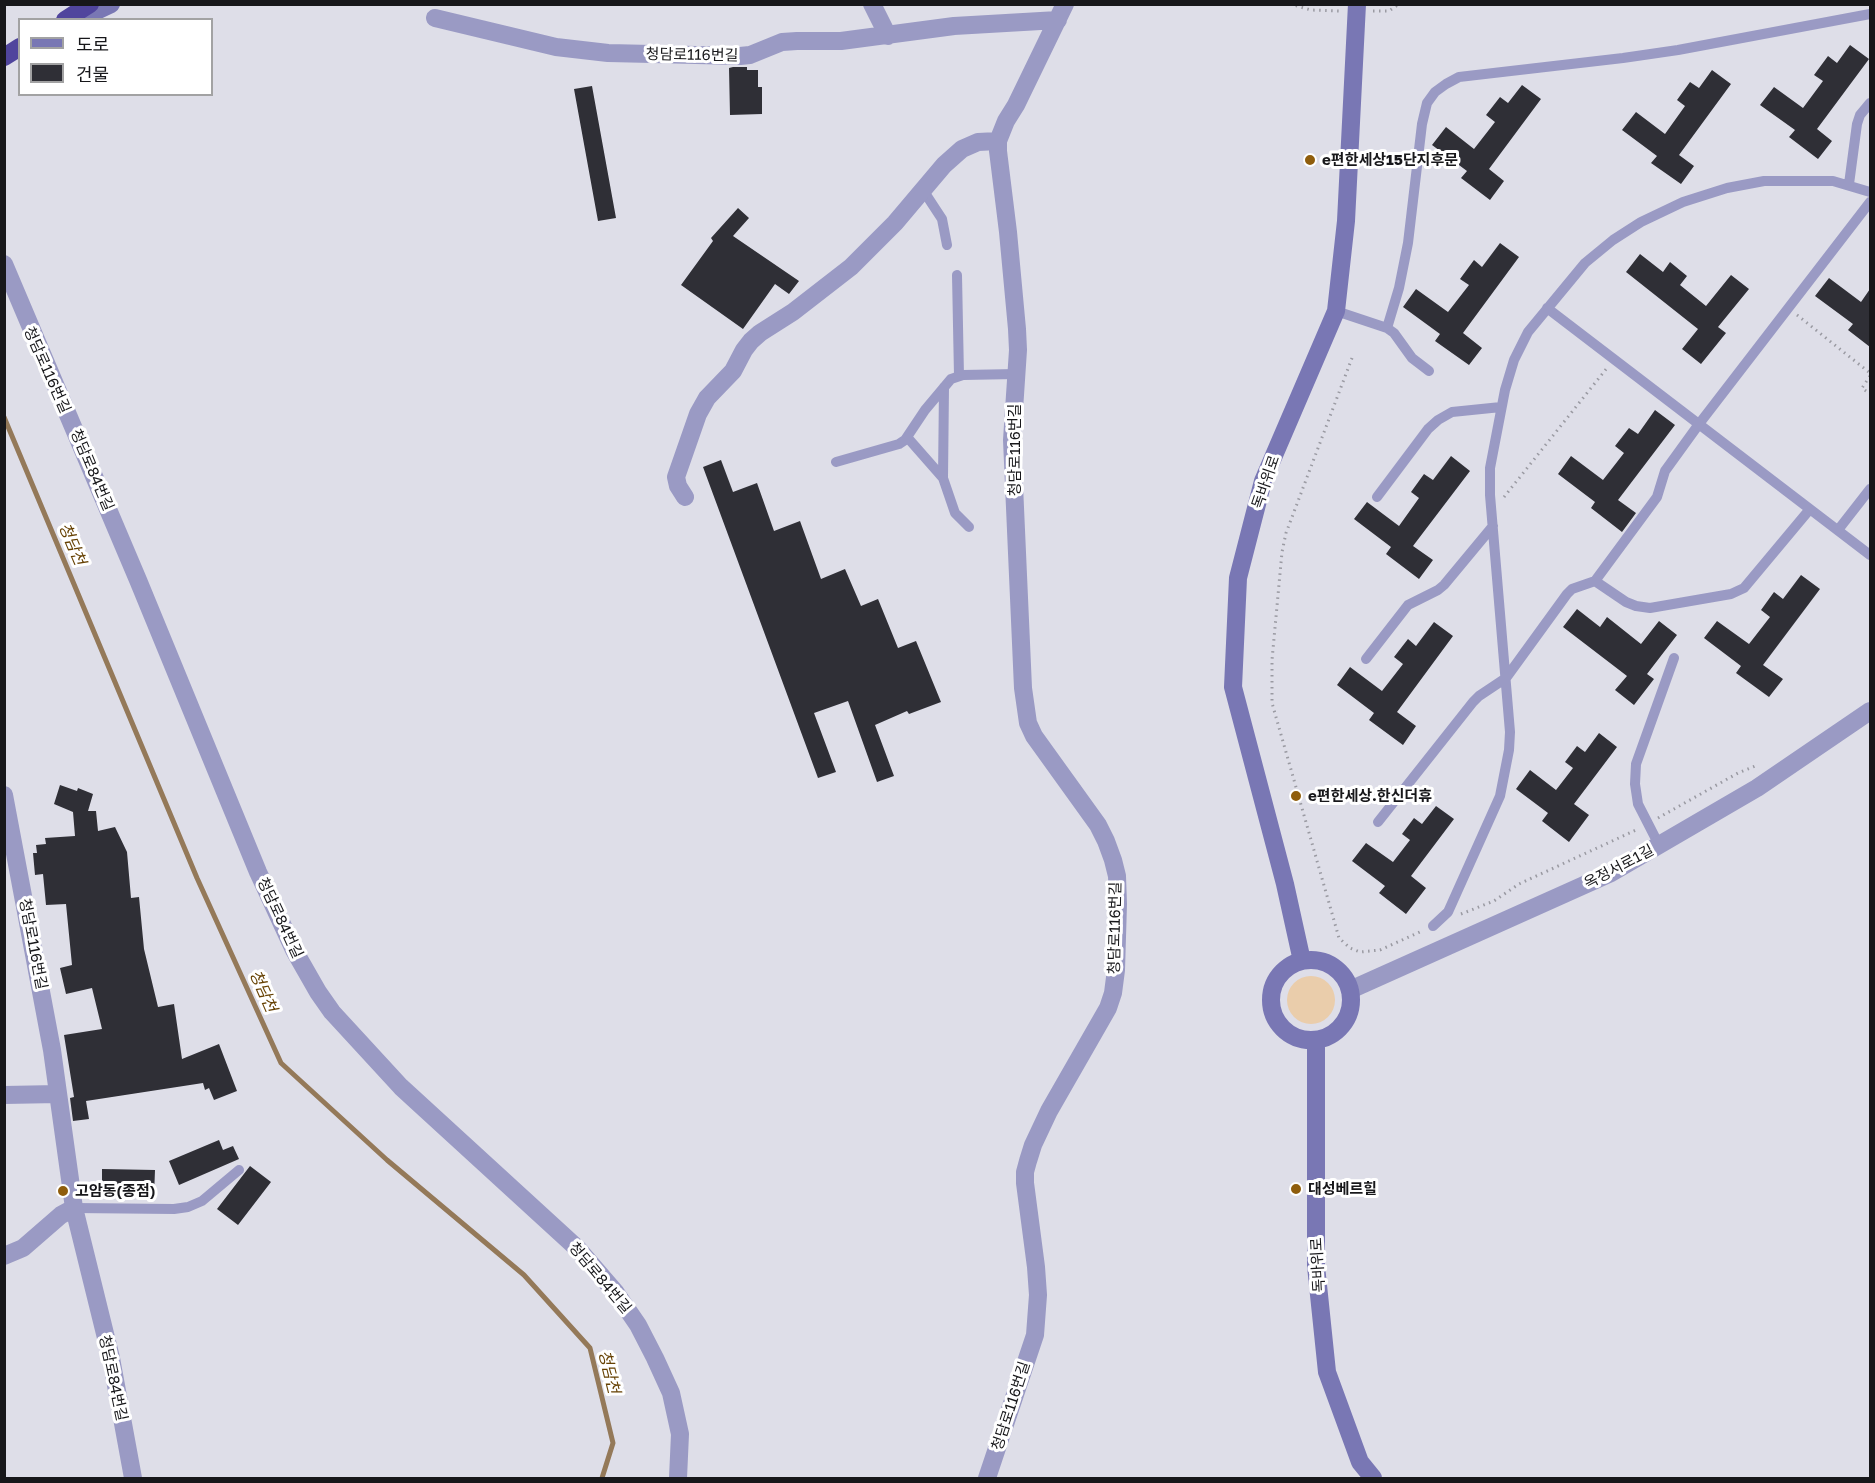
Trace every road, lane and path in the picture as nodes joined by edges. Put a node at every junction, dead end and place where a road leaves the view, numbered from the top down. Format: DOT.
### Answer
graph roads {
  1 [pos="73,4"];
  2 [pos="90,4"];
  3 [pos="111,4"];
  4 [pos="872,4"];
  5 [pos="1290,4"];
  6 [pos="1311,4"];
  7 [pos="1357,4"];
  8 [pos="1399,4"];
  9 [pos="1389,11"];
  10 [pos="1062,12"];
  11 [pos="1870,14"];
  12 [pos="57,18"];
  13 [pos="68,18"];
  14 [pos="81,18"];
  15 [pos="435,18"];
  16 [pos="888,36"];
  17 [pos="18,48"];
  18 [pos="4,57"];
  19 [pos="1870,103"];
  20 [pos="998,141"];
  21 [pos="1849,184"];
  22 [pos="923,190"];
  23 [pos="1870,192"];
  24 [pos="1870,202"];
  25 [pos="947,245"];
  26 [pos="4,264"];
  27 [pos="957,275"];
  28 [pos="4,277"];
  29 [pos="1547,308"];
  30 [pos="1788,308"];
  31 [pos="1336,311"];
  32 [pos="1387,328"];
  33 [pos="1352,358"];
  34 [pos="1614,359"];
  35 [pos="1429,371"];
  36 [pos="1016,374"];
  37 [pos="1870,374"];
  38 [pos="959,376"];
  39 [pos="944,387"];
  40 [pos="1870,394"];
  41 [pos="1501,407"];
  42 [pos="1699,424"];
  43 [pos="907,437"];
  44 [pos="836,462"];
  45 [pos="943,477"];
  46 [pos="1870,489"];
  47 [pos="103,496"];
  48 [pos="685,497"];
  49 [pos="1377,497"];
  50 [pos="1809,508"];
  51 [pos="1492,512"];
  52 [pos="1493,526"];
  53 [pos="969,527"];
  54 [pos="1838,530"];
  55 [pos="1870,555"];
  56 [pos="1594,581"];
  57 [pos="1366,658"];
  58 [pos="1674,658"];
  59 [pos="1506,678"];
  60 [pos="1870,711"];
  61 [pos="1763,763"];
  62 [pos="4,795"];
  63 [pos="1680,807"];
  64 [pos="1378,822"];
  65 [pos="1610,843"];
  66 [pos="1659,845"];
  67 [pos="1433,927"];
  68 [pos="1302,961"];
  69 [pos="1350,990"];
  70 [pos="1316,1041"];
  71 [pos="58,1094"];
  72 [pos="4,1095"];
  73 [pos="239,1170"];
  74 [pos="74,1208"];
  75 [pos="4,1256"];
  76 [pos="133,1479"];
  77 [pos="678,1479"];
  78 [pos="987,1479"];
  79 [pos="1373,1479"];
  1 -- 12 [label="main road"];
  2 -- 13 [label="highway"];
  3 -- 14 [label="main road"];
  4 -- 16 [label="street"];
  5 -- 6 [label="path"];
  7 -- 31 [label="main road, 독바위로"];
  8 -- 9 [label="path"];
  10 -- 16 [label="street, 청담로116번길"];
  10 -- 20 [label="street, 청담로116번길"];
  11 -- 32 [label="lane"];
  15 -- 16 [label="street, 청담로116번길"];
  17 -- 18 [label="highway"];
  19 -- 21 [label="lane"];
  20 -- 22 [label="street"];
  20 -- 36 [label="street, 청담로116번길"];
  21 -- 23 [label="lane"];
  21 -- 29 [label="lane"];
  22 -- 25 [label="lane"];
  22 -- 48 [label="street"];
  24 -- 30 [label="lane"];
  26 -- 47 [label="street, 청담로84번길"];
  27 -- 38 [label="lane"];
  28 -- 47 [label="street, 청담로116번길"];
  29 -- 34 [label="lane"];
  29 -- 41 [label="lane"];
  30 -- 37 [label="path"];
  30 -- 42 [label="lane"];
  31 -- 32 [label="lane"];
  31 -- 68 [label="main road, 독바위로"];
  32 -- 35 [label="lane"];
  33 -- 67 [label="path"];
  34 -- 42 [label="lane"];
  34 -- 51 [label="path"];
  36 -- 38 [label="lane"];
  36 -- 78 [label="street, 청담로116번길"];
  37 -- 40 [label="path"];
  38 -- 39 [label="lane"];
  39 -- 43 [label="lane"];
  39 -- 45 [label="lane"];
  41 -- 49 [label="lane"];
  41 -- 51 [label="lane"];
  42 -- 50 [label="lane"];
  42 -- 56 [label="lane"];
  43 -- 44 [label="lane"];
  43 -- 45 [label="lane"];
  45 -- 53 [label="lane"];
  46 -- 54 [label="lane"];
  47 -- 77 [label="street, 청담로84번길"];
  50 -- 54 [label="lane"];
  50 -- 56 [label="lane"];
  51 -- 52 [label="lane"];
  52 -- 57 [label="lane"];
  52 -- 59 [label="lane"];
  54 -- 55 [label="lane"];
  56 -- 59 [label="lane"];
  58 -- 66 [label="lane"];
  59 -- 64 [label="lane"];
  59 -- 67 [label="lane"];
  60 -- 66 [label="street, 옥정서로1길"];
  61 -- 63 [label="path"];
  62 -- 71 [label="street, 청담로116번길"];
  65 -- 67 [label="path"];
  66 -- 69 [label="street, 옥정서로1길"];
  68 -- 69 [label="main road"];
  68 -- 70 [label="main road"];
  69 -- 70 [label="main road"];
  70 -- 79 [label="main road, 독바위로"];
  71 -- 72 [label="street"];
  71 -- 74 [label="street, 청담로116번길"];
  73 -- 74 [label="lane"];
  74 -- 75 [label="street"];
  74 -- 76 [label="street, 청담로84번길"];
}
